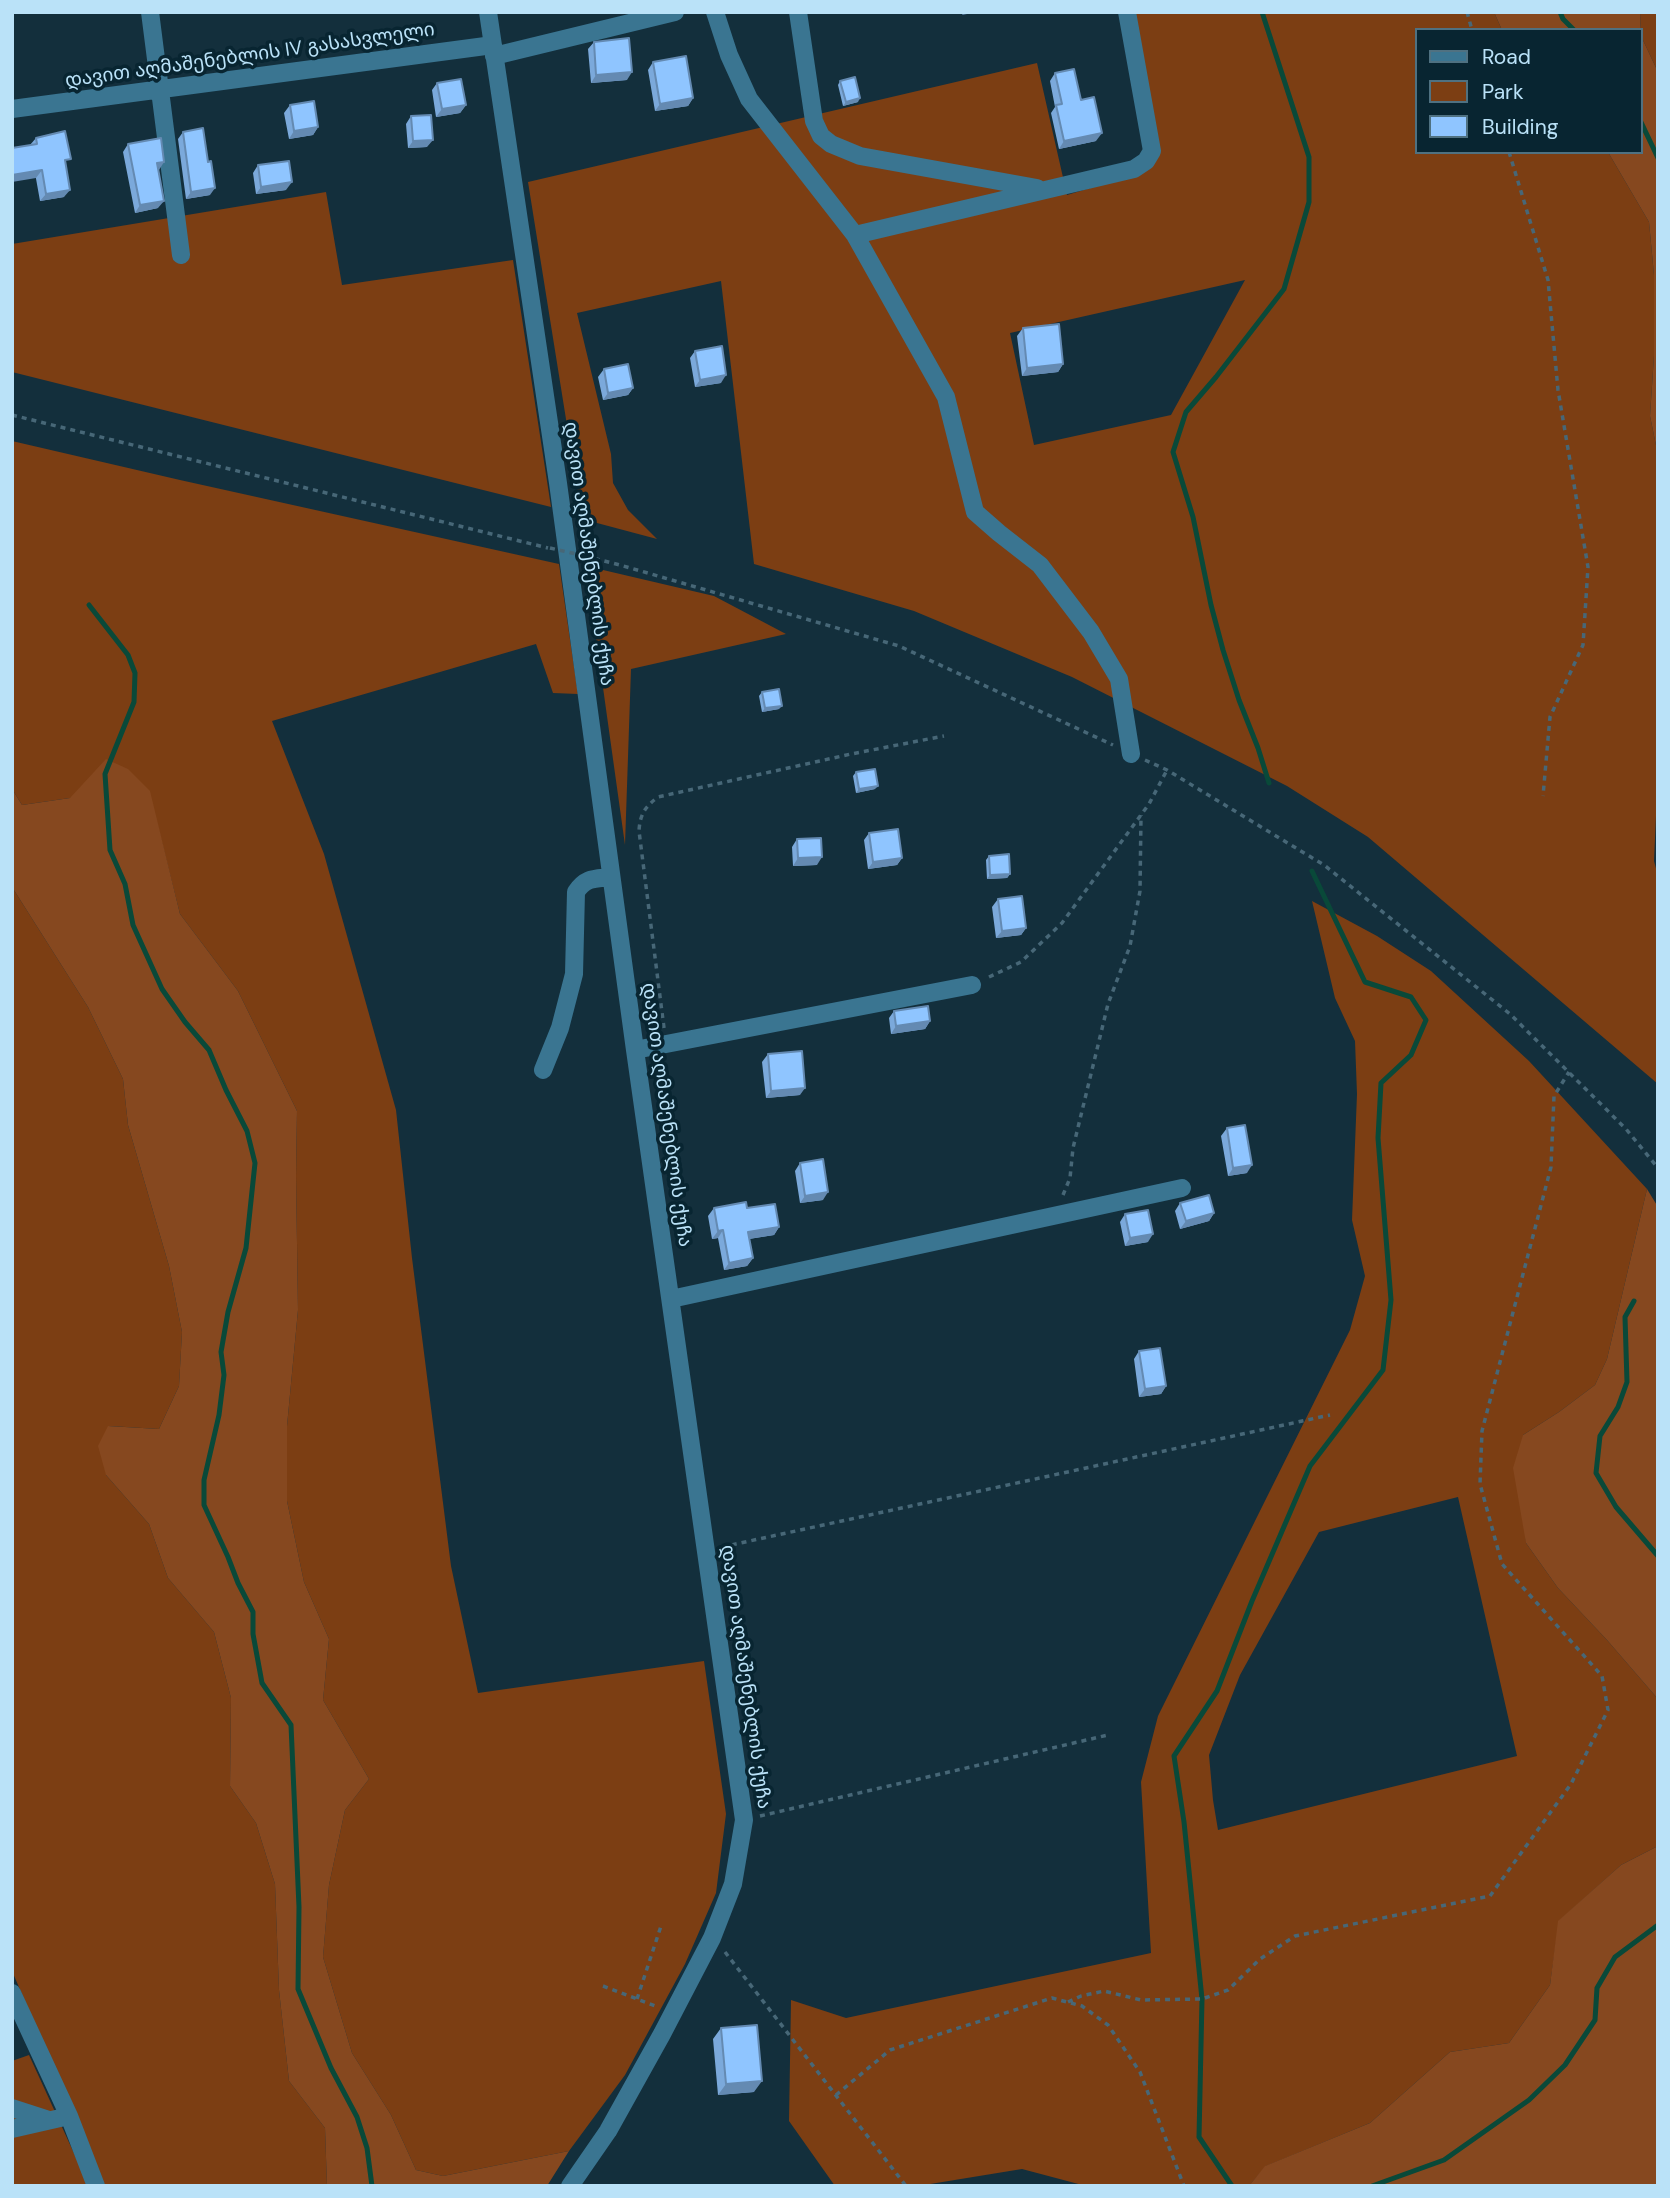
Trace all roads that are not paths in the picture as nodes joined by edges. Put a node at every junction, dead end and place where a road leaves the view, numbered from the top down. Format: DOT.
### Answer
graph roads {
  1 [pos="150,12"];
  2 [pos="488,12"];
  3 [pos="675,12"];
  4 [pos="715,12"];
  5 [pos="798,12"];
  6 [pos="1127,12"];
  7 [pos="493,50"];
  8 [pos="161,90"];
  9 [pos="12,109"];
  10 [pos="1047,189"];
  11 [pos="855,235"];
  12 [pos="181,255"];
  13 [pos="1131,754"];
  14 [pos="611,877"];
  15 [pos="972,985"];
  16 [pos="635,1050"];
  17 [pos="543,1070"];
  18 [pos="1182,1188"];
  19 [pos="671,1299"];
  20 [pos="12,1993"];
  21 [pos="12,2108"];
  22 [pos="69,2116"];
  23 [pos="51,2120"];
  24 [pos="12,2129"];
  25 [pos="96,2186"];
  26 [pos="570,2186"];
  1 -- 8 [label="street"];
  2 -- 7 [label="street, დავით აღმაშენებლის ქუჩა"];
  3 -- 7 [label="street, დავით აღმაშენებლის IV გასასვლელი"];
  4 -- 11 [label="street"];
  5 -- 10 [label="street"];
  6 -- 10 [label="street"];
  7 -- 8 [label="street, დავით აღმაშენებლის IV გასასვლელი"];
  7 -- 14 [label="street, დავით აღმაშენებლის ქუჩა"];
  8 -- 9 [label="street, დავით აღმაშენებლის IV გასასვლელი"];
  8 -- 12 [label="street"];
  10 -- 11 [label="street"];
  11 -- 13 [label="street"];
  14 -- 16 [label="street, დავით აღმაშენებლის ქუჩა"];
  14 -- 17 [label="street"];
  15 -- 16 [label="street"];
  16 -- 19 [label="street, დავით აღმაშენებლის ქუჩა"];
  18 -- 19 [label="street"];
  19 -- 26 [label="street, დავით აღმაშენებლის ქუჩა"];
  20 -- 22 [label="street"];
  21 -- 23 [label="street"];
  22 -- 23 [label="street"];
  22 -- 25 [label="street"];
  23 -- 24 [label="street"];
}
